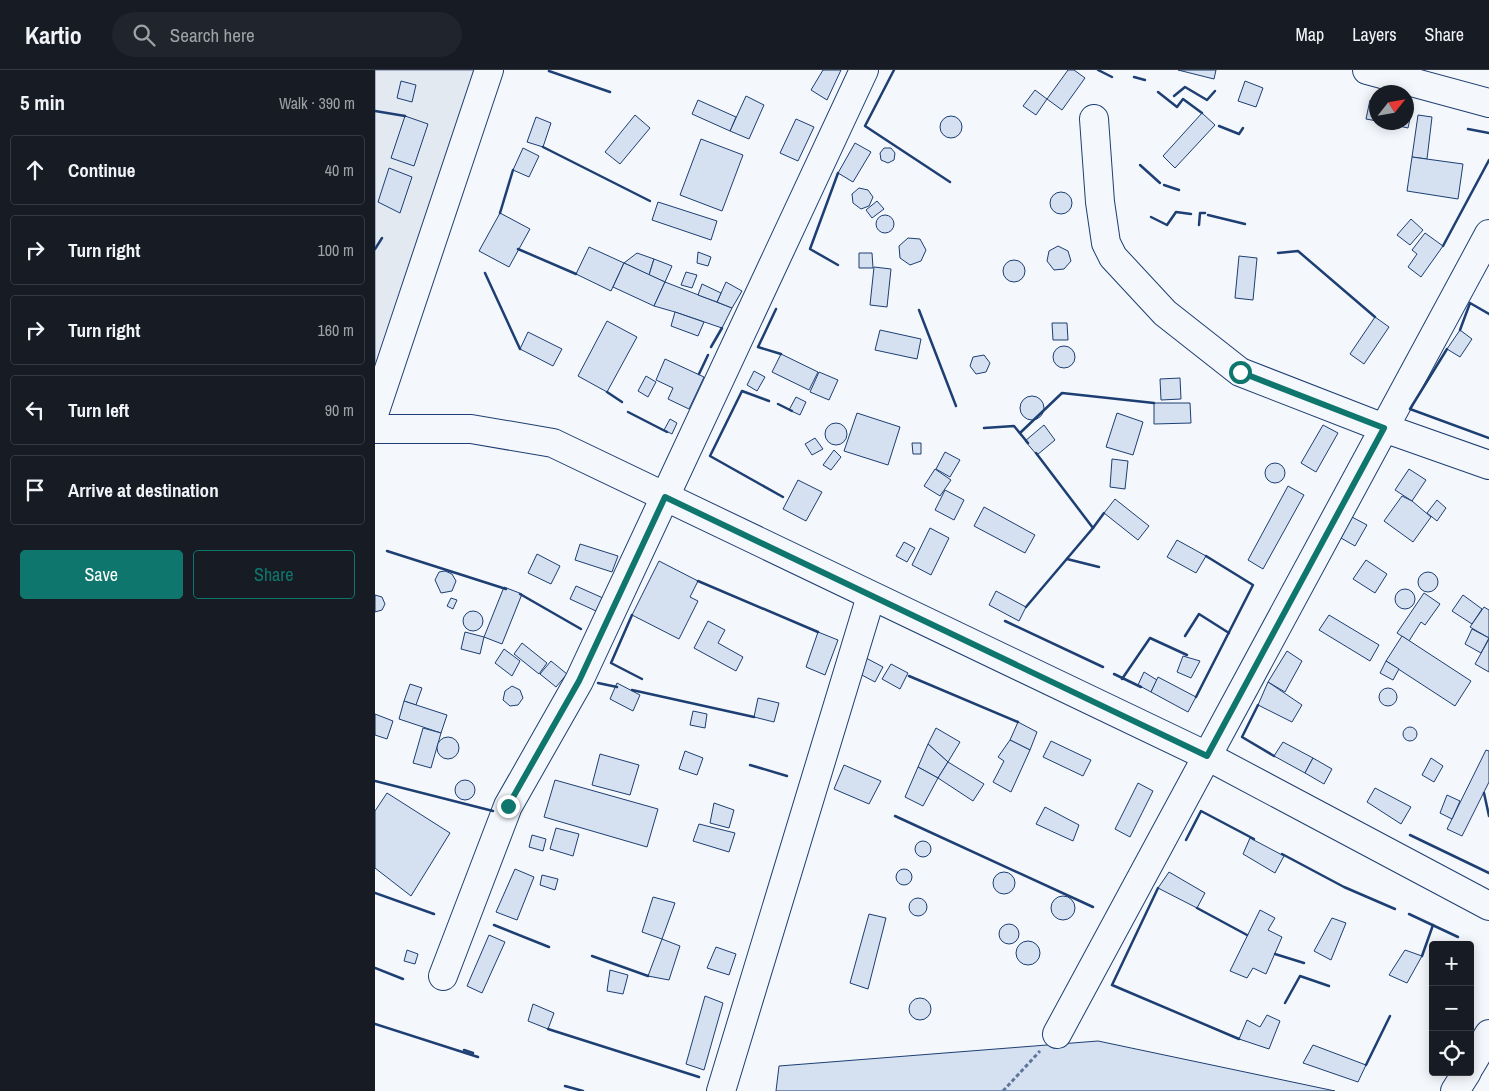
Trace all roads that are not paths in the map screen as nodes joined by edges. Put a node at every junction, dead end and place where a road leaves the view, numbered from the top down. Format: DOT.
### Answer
graph roads {
  1 [pos="489,70"];
  2 [pos="864,70"];
  3 [pos="1367,70"];
  4 [pos="1489,103"];
  5 [pos="1094,119"];
  6 [pos="1489,234"];
  7 [pos="375,411"];
  8 [pos="1384,428"];
  9 [pos="375,429"];
  10 [pos="1489,464"];
  11 [pos="665,497"];
  12 [pos="871,596"];
  13 [pos="1207,756"];
  14 [pos="1489,906"];
  15 [pos="443,976"];
  16 [pos="1057,1034"];
  17 [pos="1489,1034"];
  18 [pos="1474,1059"];
  19 [pos="1464,1076"];
  20 [pos="721,1091"];
  21 [pos="1455,1091"];
  1 -- 7 [label="street"];
  2 -- 11 [label="street"];
  3 -- 4 [label="street"];
  5 -- 8 [label="street"];
  6 -- 8 [label="street"];
  8 -- 10 [label="street"];
  8 -- 13 [label="street"];
  9 -- 11 [label="street"];
  11 -- 12 [label="street"];
  11 -- 15 [label="street"];
  12 -- 13 [label="street"];
  12 -- 20 [label="street"];
  13 -- 14 [label="street"];
  13 -- 16 [label="street"];
  17 -- 18 [label="street"];
  19 -- 21 [label="street"];
}
